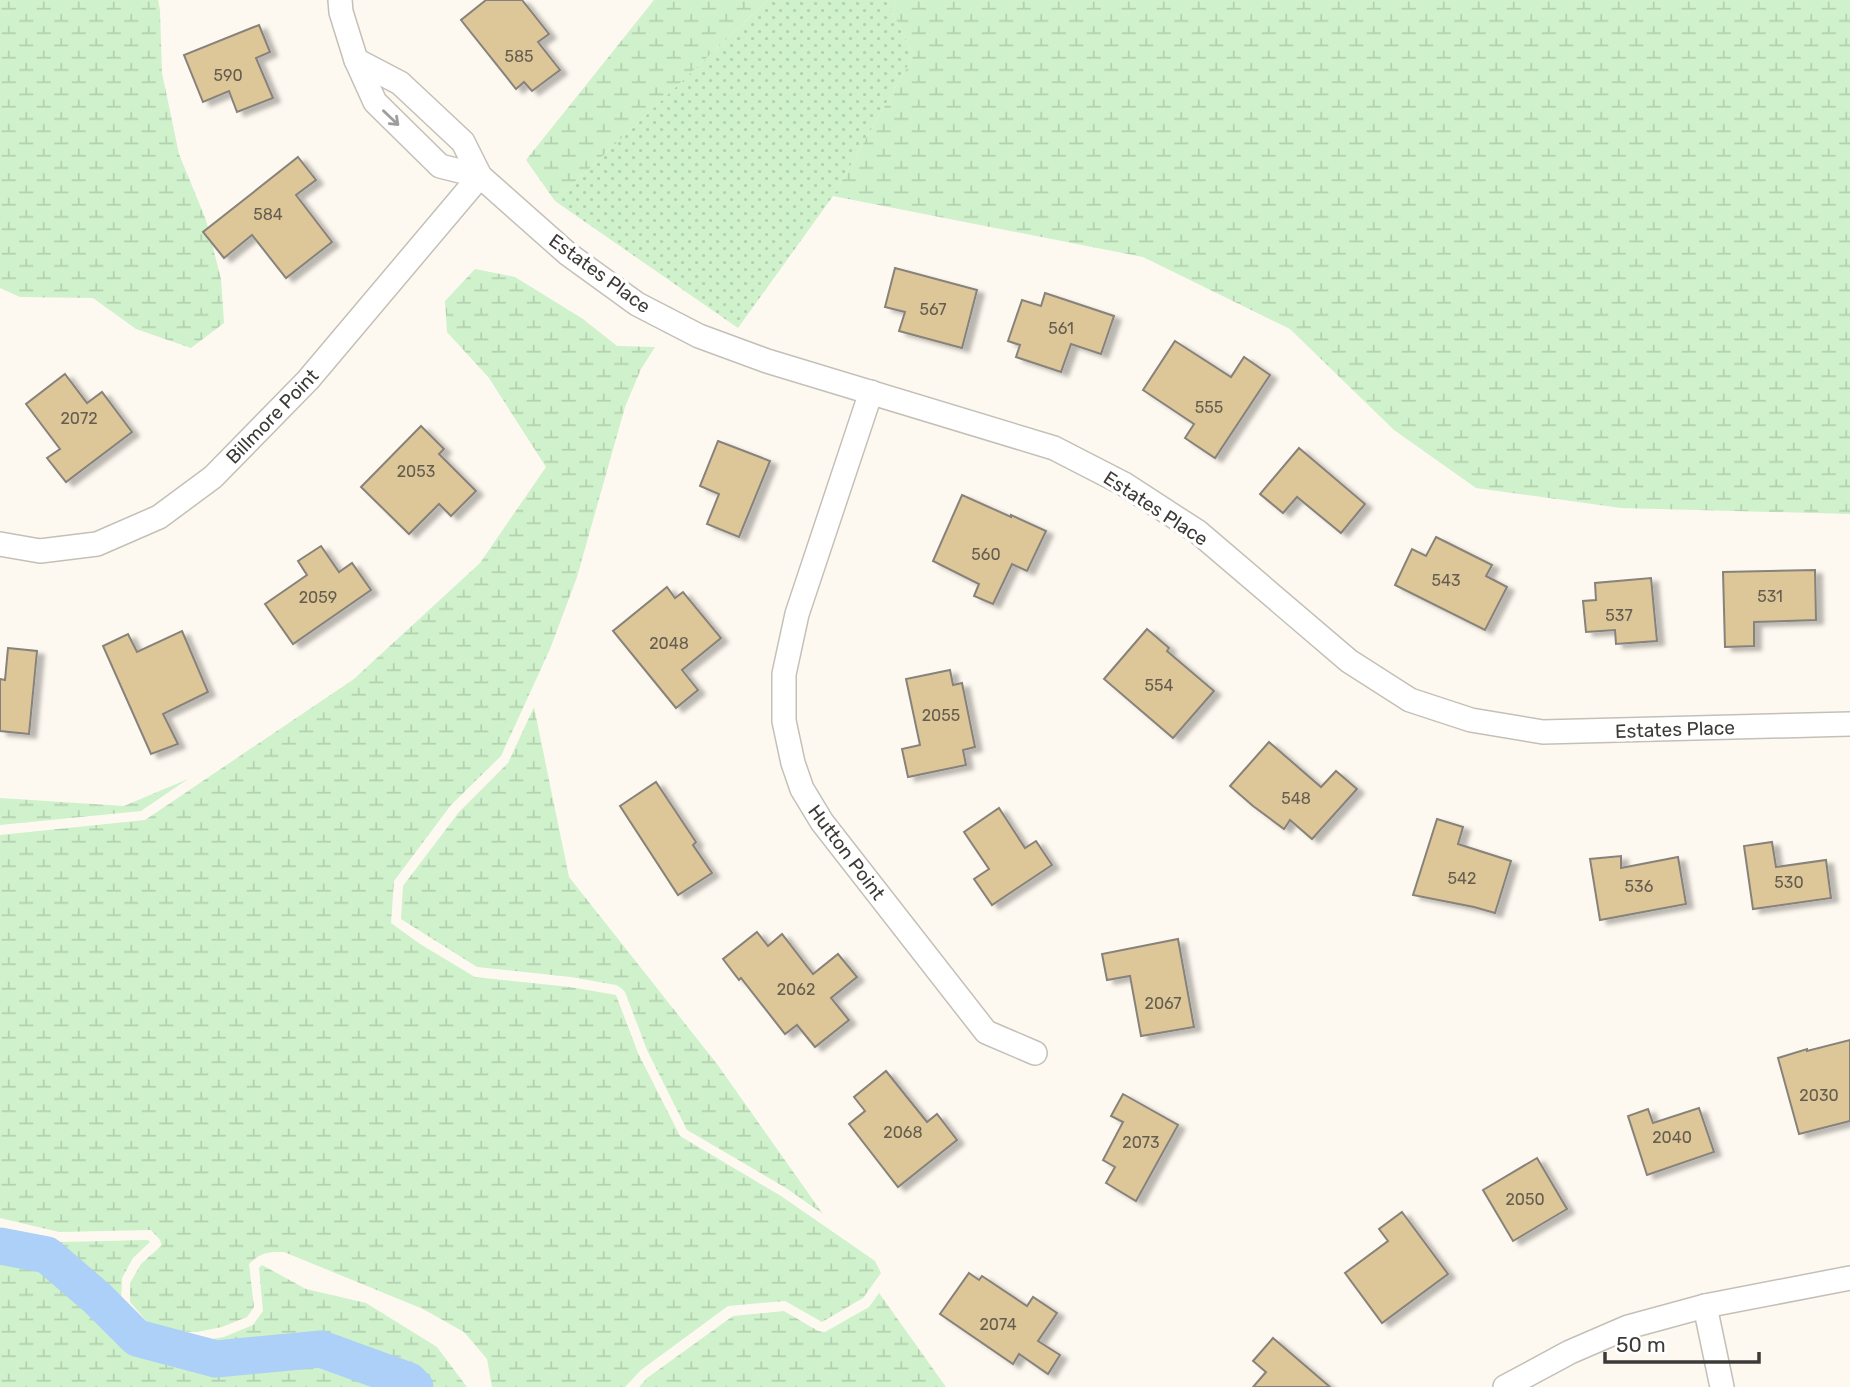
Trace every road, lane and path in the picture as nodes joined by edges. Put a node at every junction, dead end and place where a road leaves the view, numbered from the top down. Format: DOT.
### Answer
graph roads {
  1 [pos="340,0"];
  2 [pos="356,60"];
  3 [pos="480,176"];
  4 [pos="871,392"];
  5 [pos="0,544"];
  6 [pos="1850,724"];
  7 [pos="1035,1053"];
  8 [pos="1850,1278"];
  9 [pos="1705,1306"];
  10 [pos="1505,1387"];
  11 [pos="1722,1387"];
  1 -- 2 [label="street, Estates Place"];
  2 -- 3 [label="street, Estates Place"];
  2 -- 3 [label="street, Estates Place, one-way"];
  3 -- 4 [label="street, Estates Place"];
  3 -- 5 [label="street, Billmore Point"];
  4 -- 6 [label="street, Estates Place"];
  4 -- 7 [label="street, Hutton Point"];
  8 -- 9 [label="street"];
  9 -- 10 [label="street"];
  9 -- 11 [label="street"];
}
